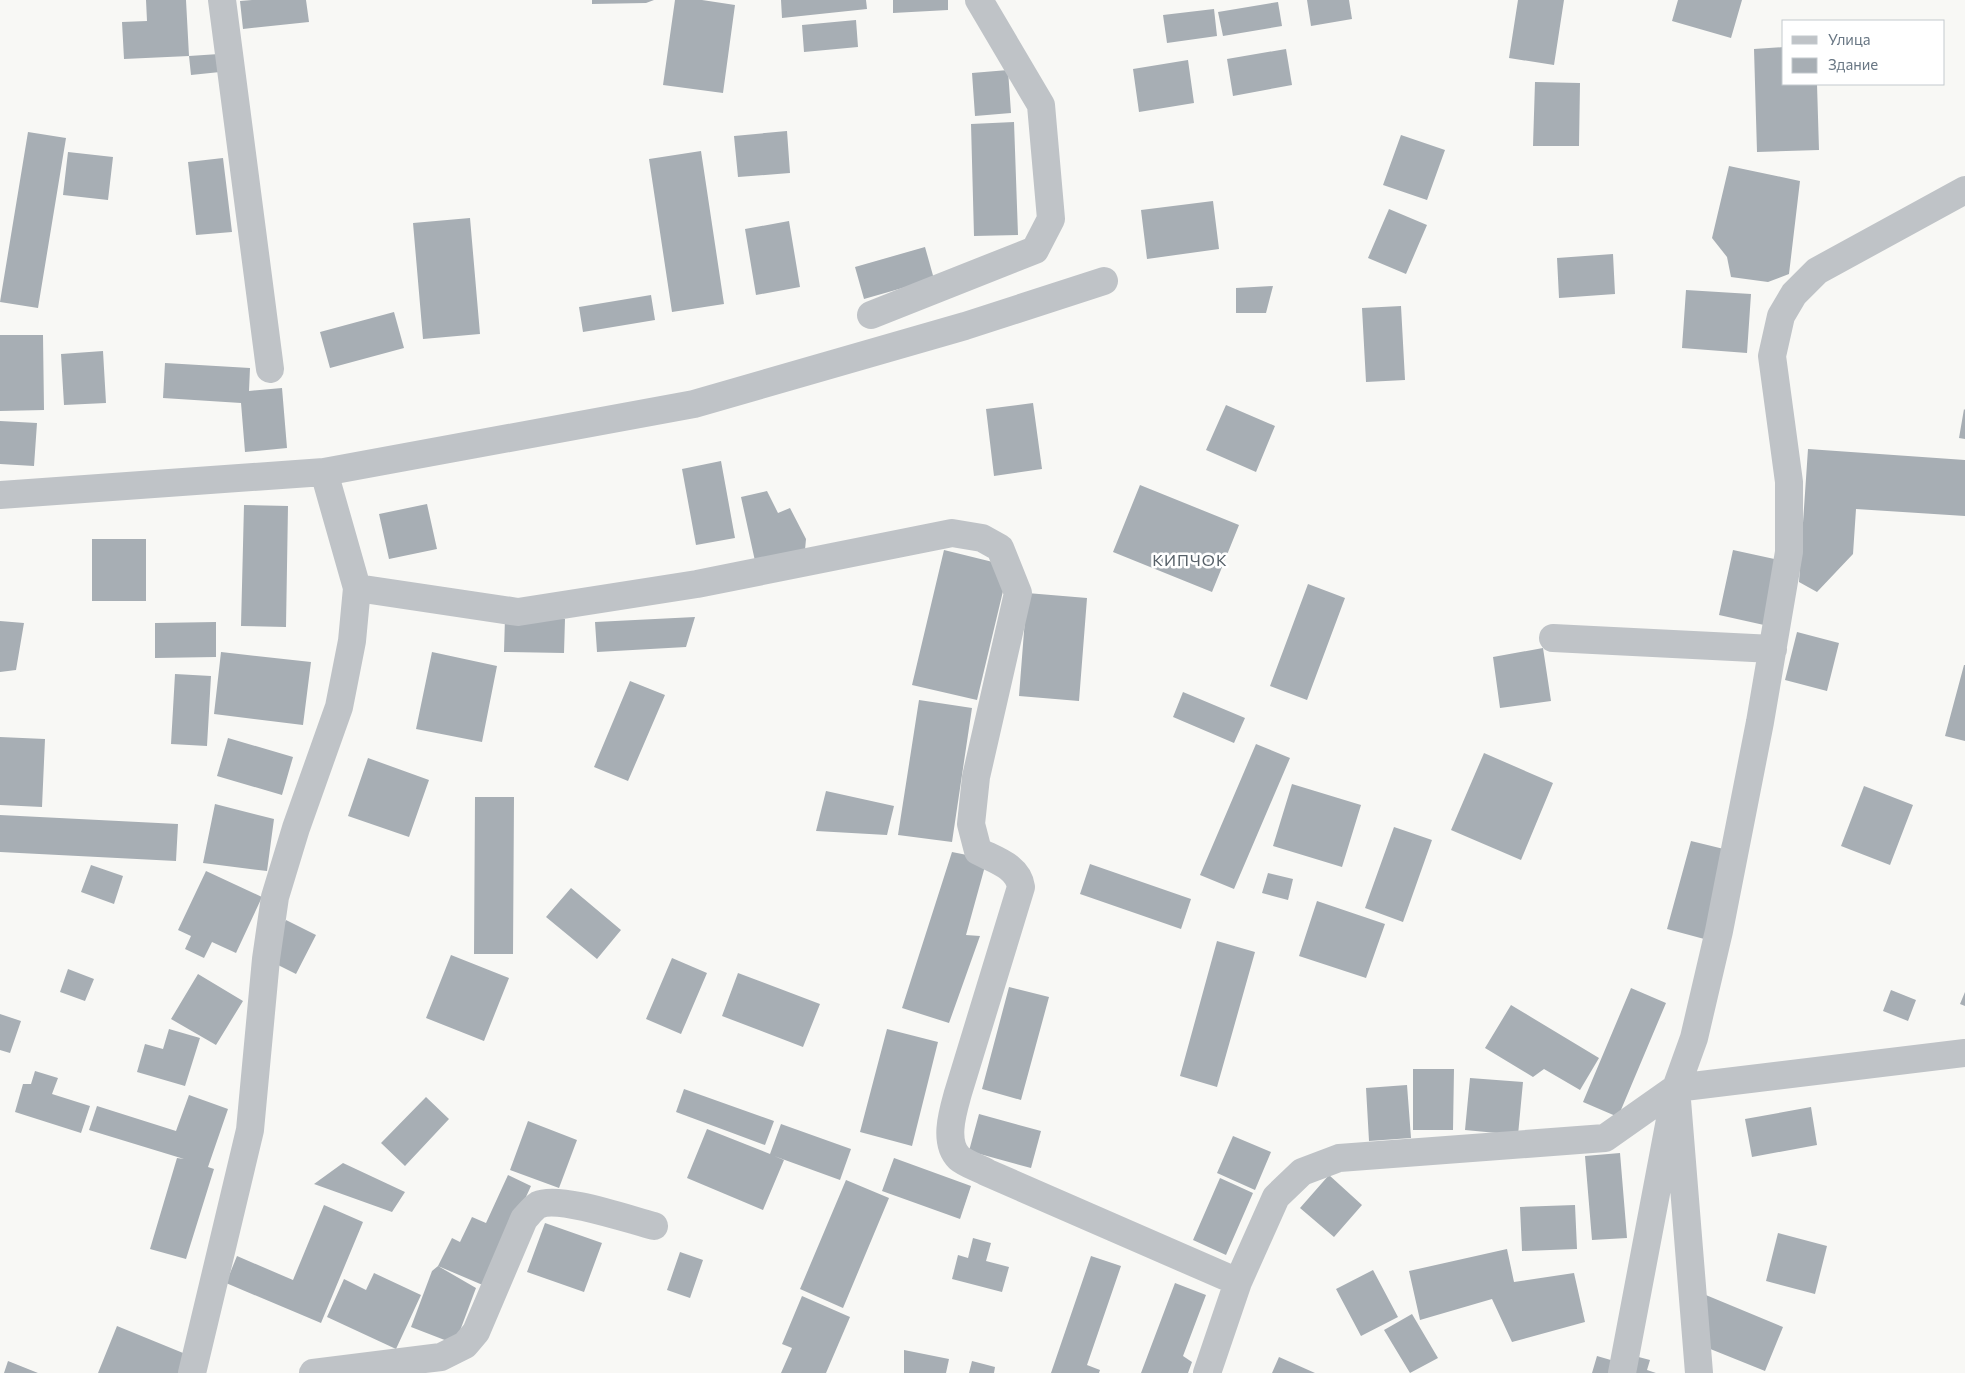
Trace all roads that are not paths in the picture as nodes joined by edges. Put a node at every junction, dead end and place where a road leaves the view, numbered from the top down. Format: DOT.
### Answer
graph roads {
  1 [pos="222,0"];
  2 [pos="978,0"];
  3 [pos="1965,190"];
  4 [pos="1104,281"];
  5 [pos="871,316"];
  6 [pos="270,369"];
  7 [pos="324,472"];
  8 [pos="0,495"];
  9 [pos="357,588"];
  10 [pos="1553,638"];
  11 [pos="1773,649"];
  12 [pos="1965,1053"];
  13 [pos="1676,1088"];
  14 [pos="654,1226"];
  15 [pos="1238,1282"];
  16 [pos="192,1373"];
  17 [pos="313,1373"];
  18 [pos="1207,1373"];
  19 [pos="1622,1373"];
  20 [pos="1699,1373"];
  1 -- 6 [label="street"];
  2 -- 5 [label="street"];
  3 -- 11 [label="street"];
  4 -- 7 [label="street"];
  7 -- 8 [label="street"];
  7 -- 9 [label="street"];
  9 -- 15 [label="street"];
  9 -- 16 [label="street"];
  10 -- 11 [label="street"];
  11 -- 13 [label="street"];
  12 -- 13 [label="street"];
  13 -- 15 [label="street"];
  13 -- 19 [label="street"];
  13 -- 20 [label="street"];
  14 -- 17 [label="street"];
  15 -- 18 [label="street"];
}
